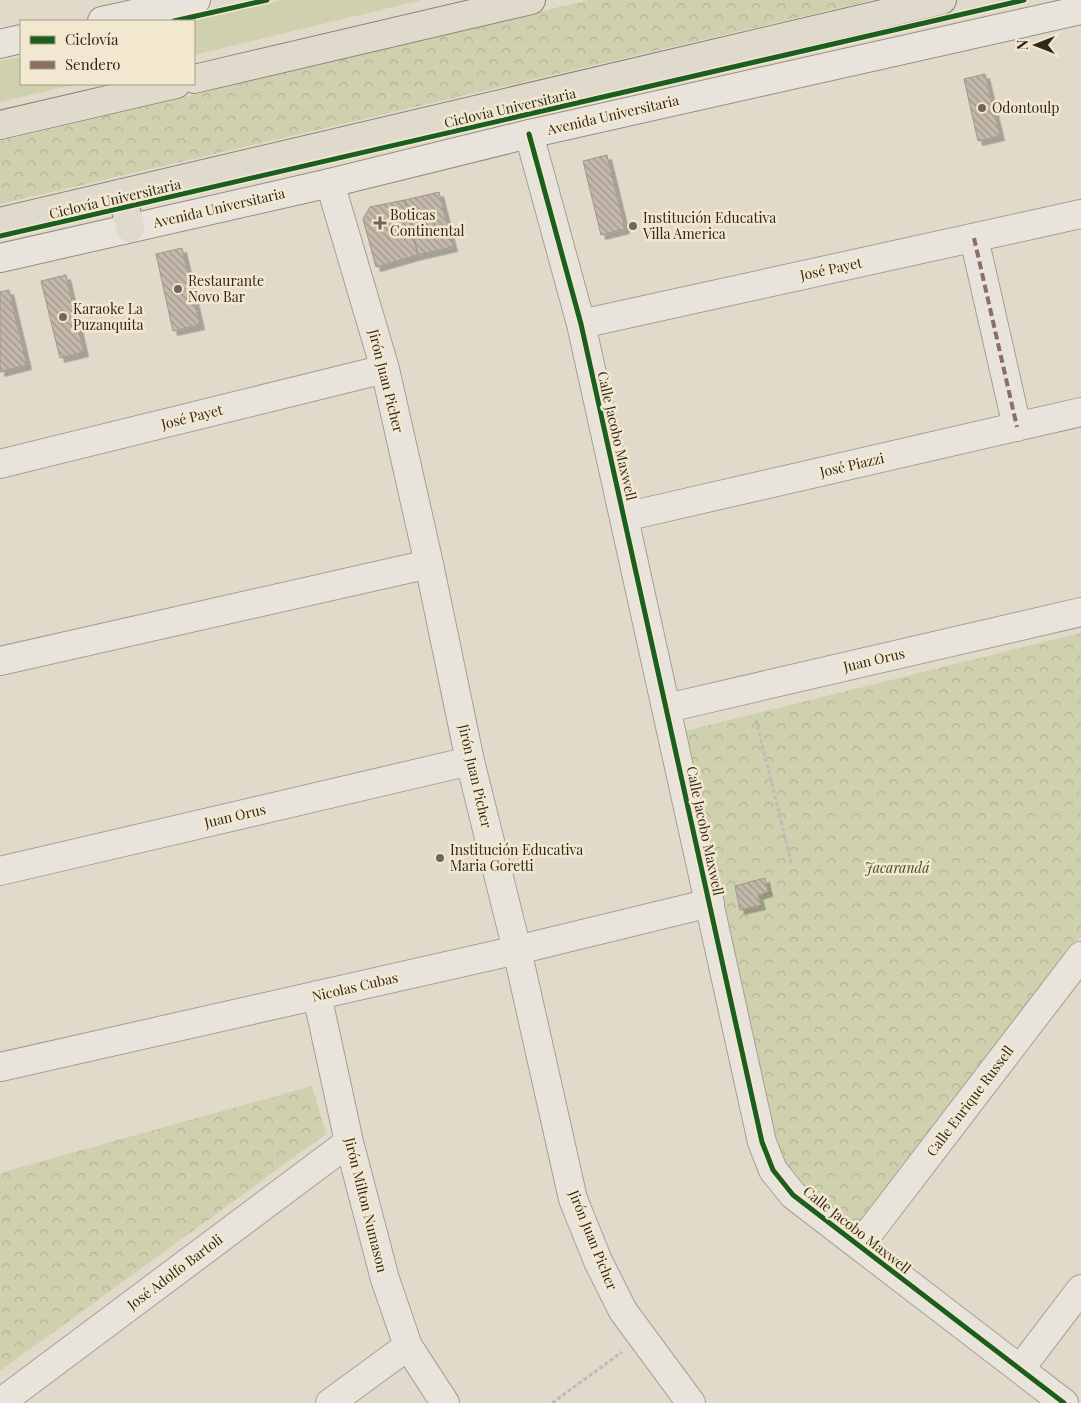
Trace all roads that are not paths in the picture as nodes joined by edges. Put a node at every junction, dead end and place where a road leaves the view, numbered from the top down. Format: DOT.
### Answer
graph roads {
  1 [pos="196,0"];
  2 [pos="531,0"];
  3 [pos="942,0"];
  4 [pos="1081,10"];
  5 [pos="106,20"];
  6 [pos="20,40"];
  7 [pos="0,44"];
  8 [pos="195,80"];
  9 [pos="172,85"];
  10 [pos="0,125"];
  11 [pos="528,134"];
  12 [pos="330,183"];
  13 [pos="122,193"];
  14 [pos="1081,214"];
  15 [pos="0,222"];
  16 [pos="130,228"];
  17 [pos="974,238"];
  18 [pos="0,258"];
  19 [pos="580,324"];
  20 [pos="385,369"];
  21 [pos="1081,412"];
  22 [pos="1017,427"];
  23 [pos="0,464"];
  24 [pos="624,517"];
  25 [pos="429,564"];
  26 [pos="1081,612"];
  27 [pos="0,660"];
  28 [pos="666,708"];
  29 [pos="470,761"];
  30 [pos="0,871"];
  31 [pos="710,903"];
  32 [pos="517,950"];
  33 [pos="1081,956"];
  34 [pos="317,995"];
  35 [pos="0,1067"];
  36 [pos="349,1142"];
  37 [pos="859,1246"];
  38 [pos="1081,1289"];
  39 [pos="408,1346"];
  40 [pos="1020,1369"];
  41 [pos="0,1403"];
  42 [pos="330,1403"];
  43 [pos="445,1403"];
  44 [pos="690,1403"];
  45 [pos="1064,1403"];
  1 -- 5 [label="street"];
  2 -- 8 [label="main road"];
  3 -- 13 [label="main road"];
  4 -- 11 [label="street, Avenida Universitaria"];
  6 -- 7 [label="street"];
  9 -- 10 [label="main road"];
  11 -- 12 [label="street, Avenida Universitaria"];
  11 -- 19 [label="street, Calle Jacobo Maxwell"];
  12 -- 16 [label="street, Avenida Universitaria"];
  12 -- 20 [label="street, Jirón Juan Picher"];
  13 -- 15 [label="main road"];
  13 -- 16 [label="main road"];
  14 -- 17 [label="street, José Payet"];
  16 -- 18 [label="street, Avenida Universitaria"];
  17 -- 19 [label="street, José Payet"];
  17 -- 22 [label="street"];
  19 -- 24 [label="street, Calle Jacobo Maxwell"];
  20 -- 23 [label="street, José Payet"];
  20 -- 25 [label="street, Jirón Juan Picher"];
  21 -- 22 [label="street, José Piazzi"];
  22 -- 24 [label="street, José Piazzi"];
  24 -- 28 [label="street, Calle Jacobo Maxwell"];
  25 -- 27 [label="street"];
  25 -- 29 [label="street, Jirón Juan Picher"];
  26 -- 28 [label="street, Juan Orus"];
  28 -- 31 [label="street, Calle Jacobo Maxwell"];
  29 -- 30 [label="street, Juan Orus"];
  29 -- 32 [label="street, Jirón Juan Picher"];
  31 -- 32 [label="street, Nicolas Cubas"];
  31 -- 37 [label="street, Calle Jacobo Maxwell"];
  32 -- 34 [label="street, Nicolas Cubas"];
  32 -- 44 [label="street, Jirón Juan Picher"];
  33 -- 37 [label="street, Calle Enrique Russell"];
  34 -- 35 [label="street, Nicolas Cubas"];
  34 -- 36 [label="street, Jirón Milton Numason"];
  36 -- 39 [label="street, Jirón Milton Numason"];
  36 -- 41 [label="street, José Adolfo Bartoli"];
  37 -- 40 [label="street, Calle Jacobo Maxwell"];
  38 -- 40 [label="street"];
  39 -- 42 [label="street"];
  39 -- 43 [label="street, Jirón Milton Numason"];
  40 -- 45 [label="street, Calle Jacobo Maxwell"];
}
